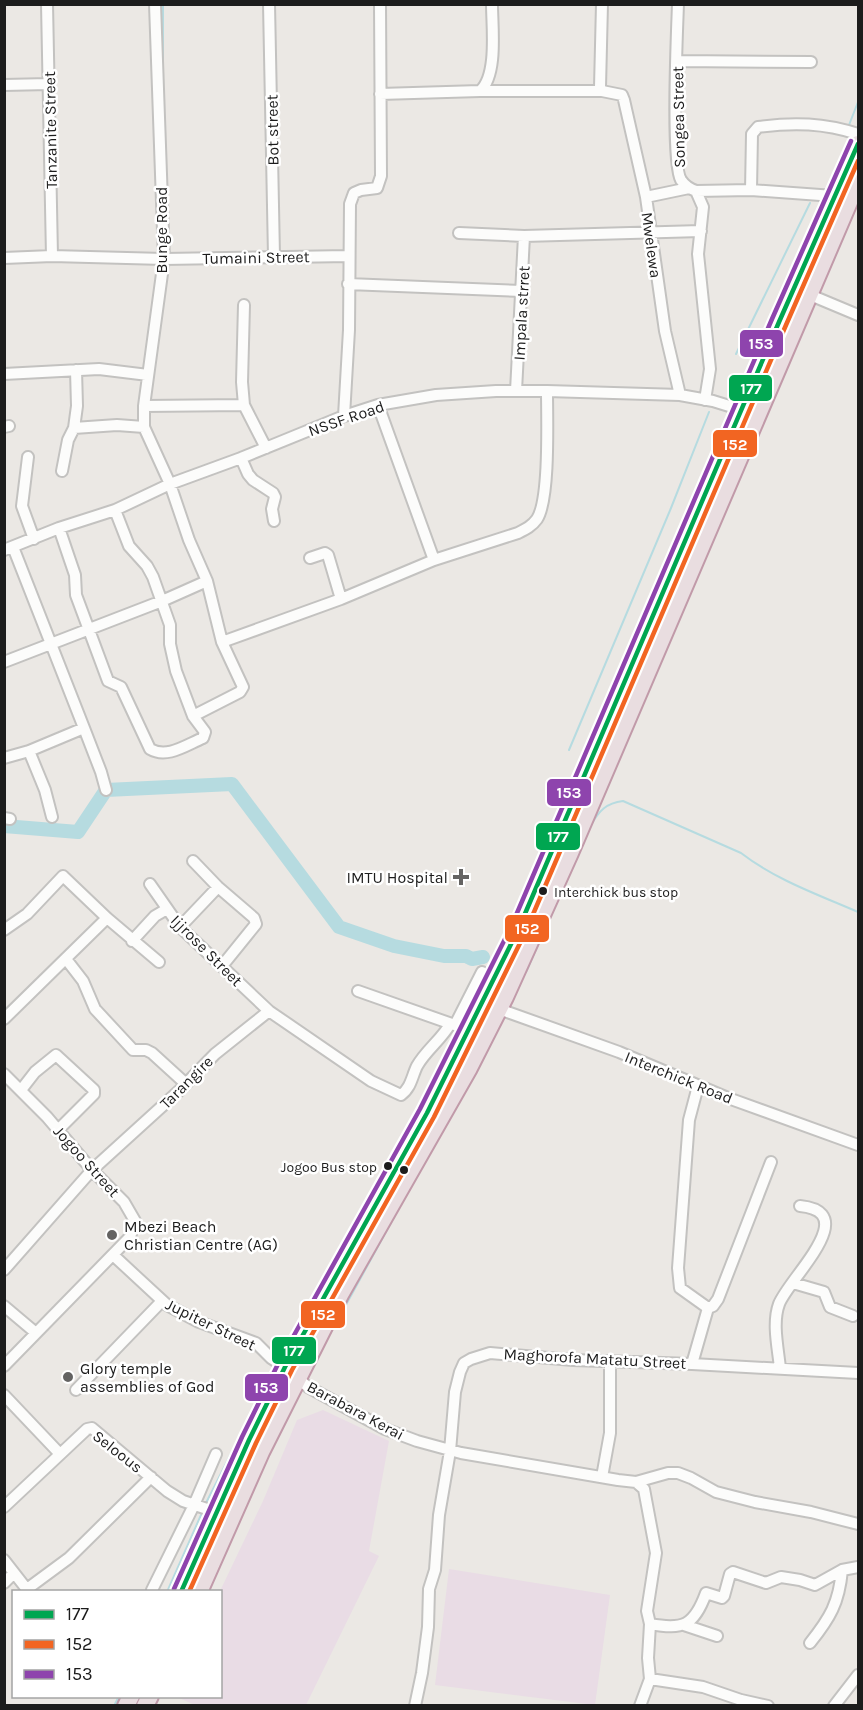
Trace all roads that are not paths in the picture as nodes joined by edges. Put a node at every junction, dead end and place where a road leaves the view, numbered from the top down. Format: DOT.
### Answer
graph roads {
  1 [pos="47,4"];
  2 [pos="155,4"];
  3 [pos="269,4"];
  4 [pos="380,4"];
  5 [pos="492,4"];
  6 [pos="602,4"];
  7 [pos="678,4"];
  8 [pos="677,61"];
  9 [pos="811,62"];
  10 [pos="49,84"];
  11 [pos="4,85"];
  12 [pos="602,91"];
  13 [pos="480,92"];
  14 [pos="380,94"];
  15 [pos="858,134"];
  16 [pos="858,144"];
  17 [pos="858,181"];
  18 [pos="751,189"];
  19 [pos="693,190"];
  20 [pos="834,196"];
  21 [pos="645,197"];
  22 [pos="701,231"];
  23 [pos="459,233"];
  24 [pos="650,233"];
  25 [pos="525,236"];
  26 [pos="52,256"];
  27 [pos="274,256"];
  28 [pos="349,256"];
  29 [pos="4,258"];
  30 [pos="164,259"];
  31 [pos="348,284"];
  32 [pos="794,288"];
  33 [pos="522,291"];
  34 [pos="810,295"];
  35 [pos="244,305"];
  36 [pos="858,315"];
  37 [pos="76,370"];
  38 [pos="4,374"];
  39 [pos="148,375"];
  40 [pos="516,391"];
  41 [pos="547,391"];
  42 [pos="680,395"];
  43 [pos="705,400"];
  44 [pos="244,405"];
  45 [pos="378,405"];
  46 [pos="144,406"];
  47 [pos="742,410"];
  48 [pos="344,416"];
  49 [pos="144,427"];
  50 [pos="74,428"];
  51 [pos="266,448"];
  52 [pos="28,457"];
  53 [pos="241,458"];
  54 [pos="62,471"];
  55 [pos="170,484"];
  56 [pos="115,510"];
  57 [pos="274,521"];
  58 [pos="59,528"];
  59 [pos="34,539"];
  60 [pos="9,548"];
  61 [pos="310,558"];
  62 [pos="434,560"];
  63 [pos="207,581"];
  64 [pos="341,599"];
  65 [pos="162,601"];
  66 [pos="89,630"];
  67 [pos="222,642"];
  68 [pos="52,644"];
  69 [pos="4,662"];
  70 [pos="193,716"];
  71 [pos="84,728"];
  72 [pos="29,751"];
  73 [pos="5,754"];
  74 [pos="106,790"];
  75 [pos="52,817"];
  76 [pos="193,861"];
  77 [pos="150,884"];
  78 [pos="218,887"];
  79 [pos="167,909"];
  80 [pos="107,918"];
  81 [pos="180,927"];
  82 [pos="4,930"];
  83 [pos="132,940"];
  84 [pos="66,959"];
  85 [pos="159,962"];
  86 [pos="222,966"];
  87 [pos="510,966"];
  88 [pos="482,972"];
  89 [pos="358,991"];
  90 [pos="499,1009"];
  91 [pos="269,1011"];
  92 [pos="4,1019"];
  93 [pos="458,1026"];
  94 [pos="4,1074"];
  95 [pos="186,1084"];
  96 [pos="698,1086"];
  97 [pos="21,1090"];
  98 [pos="58,1130"];
  99 [pos="858,1145"];
  100 [pos="771,1162"];
  101 [pos="92,1170"];
  102 [pos="800,1206"];
  103 [pos="4,1251"];
  104 [pos="113,1256"];
  105 [pos="13,1259"];
  106 [pos="4,1270"];
  107 [pos="793,1283"];
  108 [pos="162,1301"];
  109 [pos="4,1306"];
  110 [pos="708,1308"];
  111 [pos="854,1316"];
  112 [pos="36,1333"];
  113 [pos="610,1361"];
  114 [pos="692,1364"];
  115 [pos="4,1366"];
  116 [pos="285,1367"];
  117 [pos="780,1368"];
  118 [pos="858,1373"];
  119 [pos="297,1379"];
  120 [pos="76,1390"];
  121 [pos="4,1395"];
  122 [pos="450,1451"];
  123 [pos="60,1454"];
  124 [pos="216,1454"];
  125 [pos="602,1477"];
  126 [pos="151,1478"];
  127 [pos="636,1482"];
  128 [pos="194,1505"];
  129 [pos="4,1507"];
  130 [pos="216,1512"];
  131 [pos="858,1524"];
  132 [pos="4,1560"];
  133 [pos="858,1567"];
  134 [pos="842,1570"];
  135 [pos="14,1573"];
  136 [pos="4,1583"];
  137 [pos="28,1590"];
  138 [pos="152,1590"];
  139 [pos="182,1590"];
  140 [pos="200,1590"];
  141 [pos="651,1624"];
  142 [pos="684,1625"];
  143 [pos="717,1636"];
  144 [pos="810,1643"];
  145 [pos="858,1675"];
  146 [pos="650,1679"];
  147 [pos="836,1705"];
  148 [pos="414,1706"];
  149 [pos="640,1706"];
  150 [pos="768,1706"];
  1 -- 10 [label="street, Tanzanite Street"];
  2 -- 30 [label="street, Bunge Road"];
  3 -- 27 [label="street, Bot street"];
  4 -- 14 [label="street"];
  5 -- 13 [label="street"];
  6 -- 12 [label="street"];
  7 -- 8 [label="street, Songea Street"];
  8 -- 9 [label="street"];
  8 -- 19 [label="street, Songea Street"];
  10 -- 11 [label="street"];
  10 -- 26 [label="street, Tanzanite Street"];
  12 -- 13 [label="street"];
  12 -- 21 [label="street, Mwelewa"];
  13 -- 14 [label="street"];
  14 -- 28 [label="street"];
  15 -- 18 [label="street"];
  16 -- 20 [label="highway"];
  17 -- 34 [label="highway"];
  18 -- 19 [label="street, Songea Street"];
  18 -- 20 [label="street, Songea Street"];
  19 -- 21 [label="street"];
  19 -- 22 [label="street"];
  20 -- 32 [label="highway"];
  21 -- 24 [label="street, Mwelewa"];
  22 -- 24 [label="street"];
  22 -- 43 [label="street"];
  23 -- 25 [label="street"];
  24 -- 25 [label="street"];
  24 -- 42 [label="street, Mwelewa"];
  25 -- 33 [label="street, Impala strret"];
  26 -- 29 [label="street, Tumaini Street"];
  26 -- 30 [label="street, Tumaini Street"];
  27 -- 28 [label="street, Tumaini Street"];
  27 -- 30 [label="street, Tumaini Street"];
  28 -- 31 [label="street"];
  30 -- 39 [label="street, Bunge Road"];
  31 -- 33 [label="street"];
  31 -- 48 [label="street"];
  32 -- 34 [label="street"];
  32 -- 47 [label="highway"];
  33 -- 40 [label="street, Impala strret"];
  34 -- 36 [label="street"];
  34 -- 87 [label="highway"];
  35 -- 44 [label="street"];
  37 -- 38 [label="street"];
  37 -- 39 [label="street"];
  37 -- 50 [label="street"];
  39 -- 46 [label="street, Bunge Road"];
  40 -- 41 [label="street, NSSF Road"];
  40 -- 45 [label="street, NSSF Road"];
  41 -- 42 [label="street, NSSF Road"];
  41 -- 62 [label="street"];
  42 -- 43 [label="street, NSSF Road"];
  43 -- 47 [label="street, NSSF Road"];
  44 -- 46 [label="street"];
  44 -- 51 [label="street"];
  45 -- 48 [label="street, NSSF Road"];
  45 -- 62 [label="street"];
  46 -- 49 [label="street, Bunge Road"];
  47 -- 87 [label="highway"];
  48 -- 51 [label="street, NSSF Road"];
  49 -- 50 [label="street"];
  49 -- 55 [label="street, Bunge Road"];
  50 -- 54 [label="street"];
  51 -- 53 [label="street, NSSF Road"];
  52 -- 59 [label="street"];
  53 -- 55 [label="street, NSSF Road"];
  53 -- 57 [label="street"];
  55 -- 56 [label="street, NSSF Road"];
  55 -- 63 [label="street, Bunge Road"];
  56 -- 58 [label="street, NSSF Road"];
  56 -- 65 [label="street"];
  58 -- 59 [label="street, NSSF Road"];
  58 -- 66 [label="street"];
  59 -- 60 [label="street, NSSF Road"];
  60 -- 68 [label="street"];
  61 -- 64 [label="street"];
  62 -- 64 [label="street"];
  63 -- 65 [label="street"];
  63 -- 67 [label="street, Bunge Road"];
  64 -- 67 [label="street"];
  65 -- 66 [label="street"];
  65 -- 70 [label="street"];
  66 -- 68 [label="street"];
  66 -- 70 [label="street"];
  67 -- 70 [label="street, Bunge Road"];
  68 -- 69 [label="street"];
  68 -- 71 [label="street"];
  71 -- 72 [label="street"];
  71 -- 74 [label="street"];
  72 -- 73 [label="street"];
  72 -- 75 [label="street"];
  76 -- 78 [label="street"];
  77 -- 79 [label="street, Ijjrose Street"];
  78 -- 81 [label="street"];
  78 -- 86 [label="street"];
  79 -- 81 [label="street, Ijjrose Street"];
  79 -- 83 [label="street"];
  80 -- 82 [label="street"];
  80 -- 83 [label="street"];
  80 -- 84 [label="street"];
  81 -- 86 [label="street, Ijjrose Street"];
  83 -- 85 [label="street"];
  84 -- 92 [label="street"];
  84 -- 95 [label="street"];
  86 -- 91 [label="street, Ijjrose Street"];
  87 -- 90 [label="highway"];
  87 -- 93 [label="highway"];
  88 -- 93 [label="street"];
  89 -- 93 [label="street"];
  90 -- 96 [label="street, Interchick Road"];
  90 -- 119 [label="highway"];
  91 -- 93 [label="street"];
  91 -- 95 [label="street, Tarangire"];
  93 -- 116 [label="highway"];
  94 -- 97 [label="street, Jogoo Street"];
  95 -- 101 [label="street, Tarangire"];
  96 -- 99 [label="street, Interchick Road"];
  96 -- 110 [label="street"];
  97 -- 98 [label="street, Jogoo Street"];
  97 -- 98 [label="street"];
  98 -- 101 [label="street, Jogoo Street"];
  100 -- 110 [label="street"];
  101 -- 104 [label="street, Jogoo Street"];
  101 -- 105 [label="street, Tarangire"];
  102 -- 107 [label="street"];
  103 -- 105 [label="street"];
  104 -- 108 [label="street, Jupiter Street"];
  104 -- 112 [label="street"];
  105 -- 106 [label="street, Tarangire"];
  107 -- 111 [label="street"];
  107 -- 117 [label="street"];
  108 -- 116 [label="street, Jupiter Street"];
  108 -- 120 [label="street"];
  109 -- 112 [label="street"];
  110 -- 114 [label="street"];
  112 -- 115 [label="street"];
  113 -- 114 [label="street, Maghorofa Matatu Street"];
  113 -- 122 [label="street, Maghorofa Matatu Street"];
  113 -- 125 [label="street"];
  114 -- 117 [label="street, Maghorofa Matatu Street"];
  116 -- 119 [label="street, Jupiter Street"];
  116 -- 130 [label="highway"];
  117 -- 118 [label="street, Maghorofa Matatu Street"];
  119 -- 122 [label="street, Barabara Kerai"];
  119 -- 140 [label="highway"];
  121 -- 123 [label="street"];
  122 -- 125 [label="street, Barabara Kerai"];
  122 -- 148 [label="street, Maghorofa Matatu Street"];
  123 -- 126 [label="street, Seloous"];
  123 -- 129 [label="street, Seloous"];
  124 -- 128 [label="street"];
  125 -- 127 [label="street, Barabara Kerai"];
  126 -- 128 [label="street, Seloous"];
  126 -- 137 [label="street"];
  127 -- 131 [label="street"];
  127 -- 141 [label="street"];
  128 -- 130 [label="street, Seloous"];
  128 -- 138 [label="street"];
  130 -- 139 [label="highway"];
  132 -- 135 [label="street"];
  133 -- 134 [label="street"];
  134 -- 142 [label="street"];
  134 -- 144 [label="street"];
  135 -- 136 [label="street"];
  135 -- 137 [label="street"];
  141 -- 142 [label="street"];
  141 -- 146 [label="street"];
  142 -- 143 [label="street"];
  145 -- 147 [label="street"];
  146 -- 149 [label="street"];
  146 -- 150 [label="street"];
}
